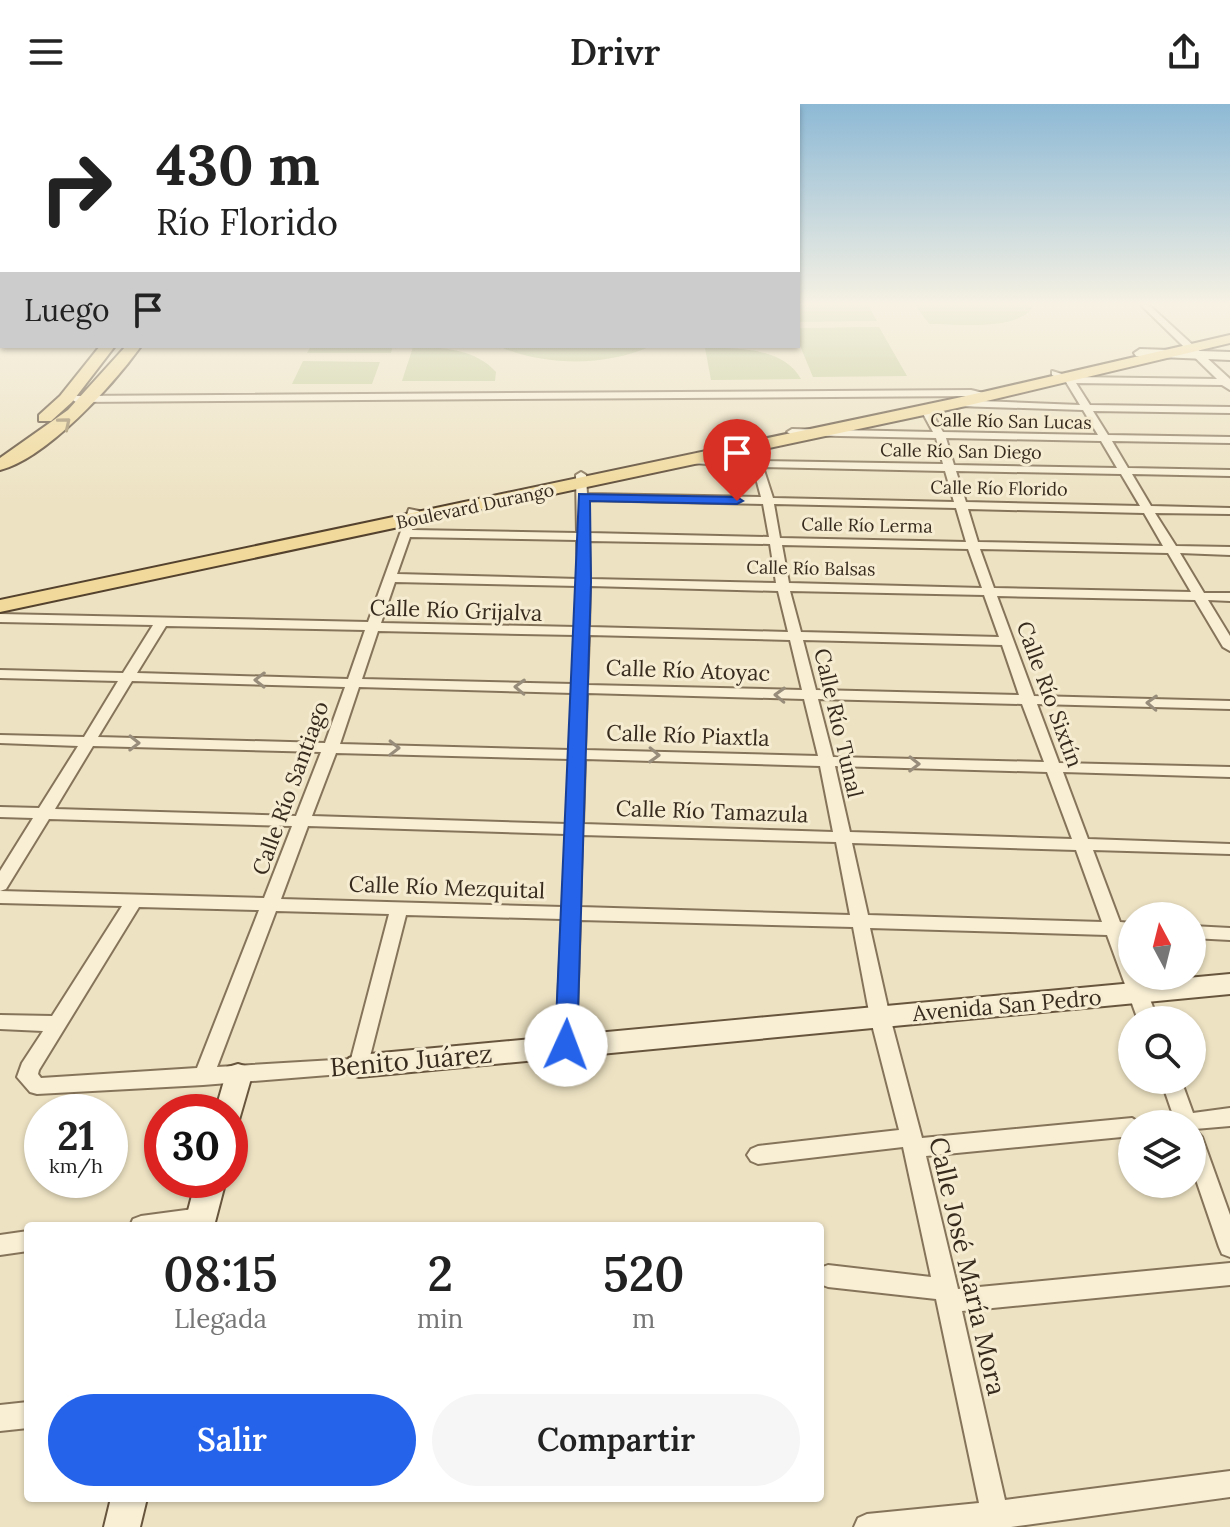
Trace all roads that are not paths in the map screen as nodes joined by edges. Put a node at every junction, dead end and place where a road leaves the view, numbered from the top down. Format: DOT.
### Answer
graph roads {
  1 [pos="88,371"];
  2 [pos="113,371"];
  3 [pos="1081,371"];
  4 [pos="1087,371"];
  5 [pos="1063,377"];
  6 [pos="1228,384"];
  7 [pos="972,397"];
  8 [pos="66,399"];
  9 [pos="91,399"];
  10 [pos="919,402"];
  11 [pos="1085,407"];
  12 [pos="1230,410"];
  13 [pos="792,432"];
  14 [pos="820,433"];
  15 [pos="940,435"];
  16 [pos="1105,438"];
  17 [pos="1230,440"];
  18 [pos="753,451"];
  19 [pos="0,453"];
  20 [pos="0,465"];
  21 [pos="949,468"];
  22 [pos="1125,472"];
  23 [pos="1230,473"];
  24 [pos="583,485"];
  25 [pos="768,501"];
  26 [pos="961,505"];
  27 [pos="1147,509"];
  28 [pos="1230,511"];
  29 [pos="410,522"];
  30 [pos="585,538"];
  31 [pos="774,541"];
  32 [pos="973,546"];
  33 [pos="1174,550"];
  34 [pos="1230,551"];
  35 [pos="390,578"];
  36 [pos="584,582"];
  37 [pos="783,586"];
  38 [pos="989,591"];
  39 [pos="1201,596"];
  40 [pos="0,597"];
  41 [pos="1230,597"];
  42 [pos="0,606"];
  43 [pos="0,618"];
  44 [pos="162,621"];
  45 [pos="371,628"];
  46 [pos="582,634"];
  47 [pos="796,637"];
  48 [pos="1007,641"];
  49 [pos="1230,647"];
  50 [pos="0,674"];
  51 [pos="128,677"];
  52 [pos="352,682"];
  53 [pos="578,689"];
  54 [pos="810,695"];
  55 [pos="1028,700"];
  56 [pos="1230,705"];
  57 [pos="0,739"];
  58 [pos="90,743"];
  59 [pos="331,747"];
  60 [pos="576,752"];
  61 [pos="827,762"];
  62 [pos="1055,767"];
  63 [pos="1230,772"];
  64 [pos="0,812"];
  65 [pos="47,814"];
  66 [pos="302,821"];
  67 [pos="572,827"];
  68 [pos="843,838"];
  69 [pos="1083,844"];
  70 [pos="1230,849"];
  71 [pos="0,885"];
  72 [pos="0,897"];
  73 [pos="135,900"];
  74 [pos="270,904"];
  75 [pos="399,909"];
  76 [pos="572,915"];
  77 [pos="860,922"];
  78 [pos="1112,928"];
  79 [pos="1118,928"];
  80 [pos="1206,933"];
  81 [pos="1230,934"];
  82 [pos="1230,984"];
  83 [pos="1137,993"];
  84 [pos="1142,1006"];
  85 [pos="880,1017"];
  86 [pos="0,1022"];
  87 [pos="56,1024"];
  88 [pos="566,1045"];
  89 [pos="359,1066"];
  90 [pos="238,1075"];
  91 [pos="203,1077"];
  92 [pos="233,1094"];
  93 [pos="1230,1117"];
  94 [pos="1206,1122"];
  95 [pos="1118,1128"];
  96 [pos="912,1142"];
  97 [pos="758,1155"];
  98 [pos="1206,1186"];
  99 [pos="206,1198"];
  100 [pos="200,1222"];
  101 [pos="24,1242"];
  102 [pos="0,1245"];
  103 [pos="1230,1247"];
  104 [pos="1230,1274"];
  105 [pos="828,1276"];
  106 [pos="947,1295"];
  107 [pos="24,1415"];
  108 [pos="0,1418"];
  109 [pos="1230,1484"];
  110 [pos="128,1502"];
  111 [pos="997,1521"];
  112 [pos="122,1527"];
  113 [pos="867,1527"];
  1 -- 8 [label="main road"];
  2 -- 9 [label="main road"];
  3 -- 5 [label="main road, Boulevard Durango"];
  4 -- 5 [label="main road, Boulevard Durango"];
  5 -- 6 [label="street"];
  5 -- 7 [label="main road, Boulevard Durango"];
  5 -- 11 [label="street"];
  7 -- 10 [label="main road, Boulevard Durango"];
  7 -- 11 [label="street"];
  8 -- 9 [label="street"];
  8 -- 19 [label="main road"];
  9 -- 10 [label="street"];
  20 -- 9 [label="main road, one-way"];
  10 -- 13 [label="main road, Boulevard Durango"];
  10 -- 14 [label="main road, Boulevard Durango"];
  10 -- 15 [label="street, Calle Río Sixtín"];
  11 -- 12 [label="street"];
  11 -- 16 [label="street"];
  13 -- 14 [label="street, Calle Río San Lucas"];
  13 -- 18 [label="main road, Boulevard Durango"];
  14 -- 15 [label="street, Calle Río San Lucas"];
  14 -- 18 [label="main road, Boulevard Durango"];
  15 -- 16 [label="street, Calle Río San Lucas"];
  15 -- 21 [label="street, Calle Río Sixtín"];
  16 -- 17 [label="street, Calle Río San Lucas"];
  16 -- 22 [label="street"];
  18 -- 21 [label="street, Calle Río San Diego"];
  18 -- 24 [label="main road, Boulevard Durango"];
  18 -- 24 [label="main road, Boulevard Durango"];
  18 -- 25 [label="street, Calle Río Tunal"];
  21 -- 22 [label="street, Calle Río San Diego"];
  21 -- 26 [label="street, Calle Río Sixtín"];
  22 -- 23 [label="street, Calle Río San Diego"];
  22 -- 27 [label="street"];
  24 -- 25 [label="street, Calle Río Florido"];
  24 -- 29 [label="main road, Boulevard Durango"];
  24 -- 30 [label="street"];
  25 -- 26 [label="street, Calle Río Florido"];
  25 -- 31 [label="street, Calle Río Tunal"];
  26 -- 27 [label="street, Calle Río Florido"];
  26 -- 32 [label="street, Calle Río Sixtín"];
  27 -- 28 [label="street, Calle Río Florido"];
  27 -- 33 [label="street"];
  29 -- 30 [label="street, Calle Río Lerma"];
  29 -- 35 [label="street, Calle Río Santiago"];
  29 -- 40 [label="main road, Boulevard Durango"];
  29 -- 42 [label="main road, Boulevard Durango"];
  30 -- 31 [label="street, Calle Río Lerma"];
  30 -- 36 [label="street"];
  31 -- 32 [label="street, Calle Río Lerma"];
  31 -- 37 [label="street, Calle Río Tunal"];
  32 -- 33 [label="street, Calle Río Lerma"];
  32 -- 38 [label="street, Calle Río Sixtín"];
  33 -- 34 [label="street, Calle Río Lerma"];
  33 -- 39 [label="street"];
  35 -- 36 [label="street, Calle Río Balsas"];
  35 -- 45 [label="street, Calle Río Santiago"];
  36 -- 37 [label="street, Calle Río Balsas"];
  36 -- 46 [label="street"];
  37 -- 38 [label="street, Calle Río Balsas"];
  37 -- 47 [label="street, Calle Río Tunal"];
  38 -- 39 [label="street, Calle Río Balsas"];
  38 -- 48 [label="street, Calle Río Sixtín"];
  39 -- 41 [label="street, Calle Río Balsas"];
  39 -- 49 [label="street"];
  43 -- 44 [label="street, Calle Río Grijalva"];
  44 -- 45 [label="street, Calle Río Grijalva"];
  44 -- 51 [label="street"];
  45 -- 46 [label="street, Calle Río Grijalva"];
  45 -- 52 [label="street, Calle Río Santiago"];
  46 -- 47 [label="street, Calle Río Grijalva"];
  46 -- 53 [label="street"];
  47 -- 48 [label="street, Calle Río Grijalva"];
  47 -- 54 [label="street, Calle Río Tunal"];
  48 -- 55 [label="street, Calle Río Sixtín"];
  50 -- 51 [label="street, Calle Río Atoyac"];
  52 -- 51 [label="street, Calle Río Atoyac, one-way"];
  51 -- 58 [label="street"];
  53 -- 52 [label="street, Calle Río Atoyac, one-way"];
  52 -- 59 [label="street, Calle Río Santiago"];
  54 -- 53 [label="street, Calle Río Atoyac, one-way"];
  53 -- 60 [label="street"];
  54 -- 55 [label="street, Calle Río Atoyac"];
  54 -- 61 [label="street, Calle Río Tunal"];
  56 -- 55 [label="street, Calle Río Atoyac, one-way"];
  55 -- 62 [label="street, Calle Río Sixtín"];
  57 -- 58 [label="street, Calle Río Piaxtla"];
  58 -- 59 [label="street, Calle Río Piaxtla, one-way"];
  58 -- 65 [label="street"];
  59 -- 60 [label="street, Calle Río Piaxtla, one-way"];
  59 -- 66 [label="street, Calle Río Santiago"];
  60 -- 61 [label="street, Calle Río Piaxtla, one-way"];
  60 -- 67 [label="street"];
  61 -- 62 [label="street, Calle Río Piaxtla, one-way"];
  61 -- 68 [label="street, Calle Río Tunal"];
  62 -- 63 [label="street, Calle Río Piaxtla"];
  62 -- 69 [label="street, Calle Río Sixtín"];
  64 -- 65 [label="street, Calle Río Tamazula"];
  65 -- 66 [label="street, Calle Río Tamazula"];
  65 -- 71 [label="street"];
  66 -- 67 [label="street, Calle Río Tamazula"];
  66 -- 74 [label="street, Calle Río Santiago"];
  67 -- 68 [label="street, Calle Río Tamazula"];
  67 -- 76 [label="street"];
  68 -- 69 [label="street, Calle Río Tamazula"];
  68 -- 77 [label="street, Calle Río Tunal"];
  69 -- 70 [label="street, Calle Río Tamazula"];
  69 -- 78 [label="street, Calle Río Sixtín"];
  72 -- 73 [label="street, Calle Río Mezquital"];
  73 -- 74 [label="street, Calle Río Mezquital"];
  73 -- 87 [label="street"];
  74 -- 75 [label="street, Calle Río Mezquital"];
  74 -- 91 [label="street, Calle Río Santiago"];
  75 -- 76 [label="street, Calle Río Mezquital"];
  75 -- 89 [label="street"];
  76 -- 77 [label="street, Calle Río Mezquital"];
  76 -- 88 [label="street"];
  77 -- 78 [label="street, Calle Río Mezquital"];
  77 -- 85 [label="street, Calle Río Tunal"];
  78 -- 79 [label="street, Calle Río Mezquital"];
  78 -- 83 [label="street, Calle Río Sixtín"];
  80 -- 81 [label="street"];
  82 -- 83 [label="street, Avenida San Pedro"];
  83 -- 84 [label="street, Calle Río Sixtín"];
  83 -- 85 [label="street, Avenida San Pedro"];
  85 -- 88 [label="street, Benito Juárez"];
  85 -- 96 [label="street, Calle José María Mora"];
  86 -- 87 [label="street"];
  87 -- 91 [label="street, Benito Juárez"];
  88 -- 89 [label="street, Benito Juárez"];
  89 -- 90 [label="street, Benito Juárez"];
  90 -- 91 [label="street, Benito Juárez"];
  90 -- 92 [label="street"];
  93 -- 94 [label="street"];
  95 -- 96 [label="street"];
  96 -- 97 [label="street"];
  96 -- 106 [label="street, Calle José María Mora"];
  98 -- 103 [label="street"];
  99 -- 100 [label="street"];
  101 -- 102 [label="street"];
  104 -- 106 [label="street"];
  105 -- 106 [label="street"];
  106 -- 111 [label="street, Calle José María Mora"];
  107 -- 108 [label="street"];
  109 -- 111 [label="street"];
  110 -- 112 [label="street"];
  111 -- 113 [label="street"];
}
